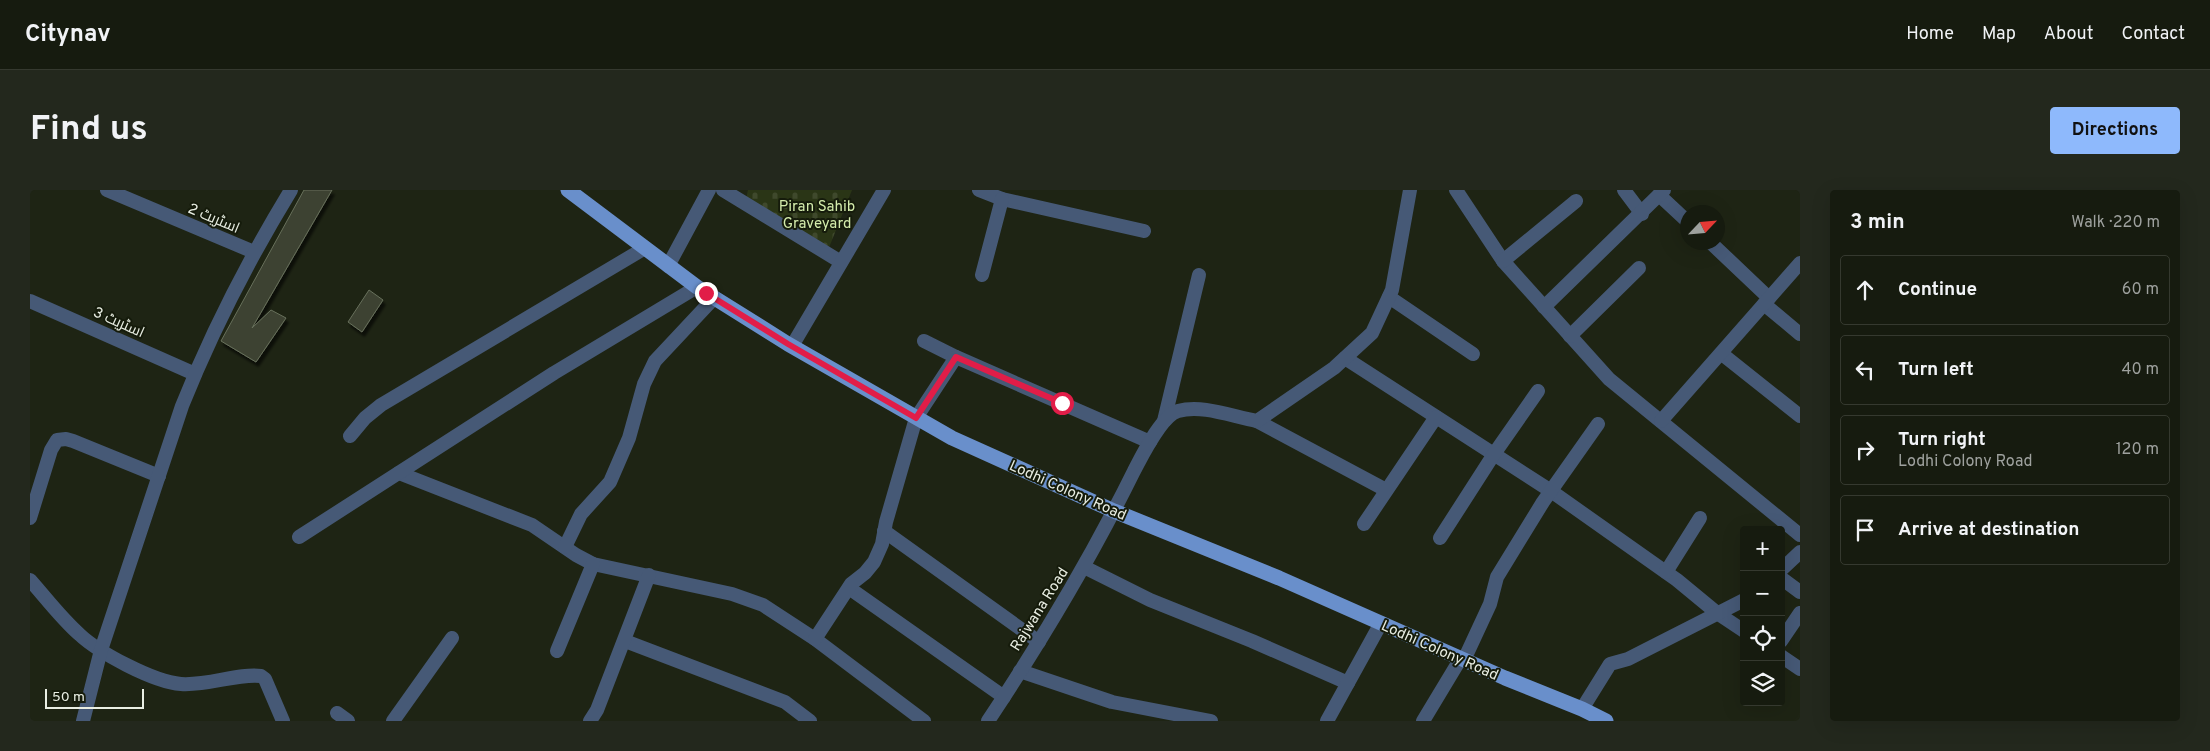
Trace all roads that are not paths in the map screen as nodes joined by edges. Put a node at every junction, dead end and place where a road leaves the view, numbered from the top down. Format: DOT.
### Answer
graph roads {
  1 [pos="106,190"];
  2 [pos="291,190"];
  3 [pos="568,190"];
  4 [pos="709,190"];
  5 [pos="723,190"];
  6 [pos="884,190"];
  7 [pos="978,190"];
  8 [pos="1410,190"];
  9 [pos="1624,190"];
  10 [pos="1462,192"];
  11 [pos="1661,192"];
  12 [pos="1002,199"];
  13 [pos="1576,201"];
  14 [pos="1680,213"];
  15 [pos="1642,214"];
  16 [pos="1144,232"];
  17 [pos="645,248"];
  18 [pos="1718,250"];
  19 [pos="254,252"];
  20 [pos="1504,261"];
  21 [pos="841,262"];
  22 [pos="1800,264"];
  23 [pos="668,266"];
  24 [pos="1639,268"];
  25 [pos="982,275"];
  26 [pos="1199,275"];
  27 [pos="697,287"];
  28 [pos="1389,297"];
  29 [pos="714,298"];
  30 [pos="30,301"];
  31 [pos="1767,301"];
  32 [pos="1544,307"];
  33 [pos="1800,334"];
  34 [pos="1570,336"];
  35 [pos="924,341"];
  36 [pos="792,346"];
  37 [pos="1473,354"];
  38 [pos="1722,354"];
  39 [pos="956,357"];
  40 [pos="1346,358"];
  41 [pos="194,374"];
  42 [pos="1538,392"];
  43 [pos="1800,416"];
  44 [pos="1436,417"];
  45 [pos="916,418"];
  46 [pos="1164,421"];
  47 [pos="1257,421"];
  48 [pos="1661,421"];
  49 [pos="1598,424"];
  50 [pos="350,436"];
  51 [pos="1150,442"];
  52 [pos="1494,454"];
  53 [pos="399,473"];
  54 [pos="159,476"];
  55 [pos="1386,490"];
  56 [pos="1551,491"];
  57 [pos="1114,512"];
  58 [pos="30,518"];
  59 [pos="1700,518"];
  60 [pos="1364,524"];
  61 [pos="884,531"];
  62 [pos="1800,534"];
  63 [pos="300,537"];
  64 [pos="1440,538"];
  65 [pos="565,547"];
  66 [pos="1800,552"];
  67 [pos="594,564"];
  68 [pos="1785,566"];
  69 [pos="1084,567"];
  70 [pos="1666,572"];
  71 [pos="649,575"];
  72 [pos="30,580"];
  73 [pos="1785,581"];
  74 [pos="849,588"];
  75 [pos="1800,592"];
  76 [pos="1740,602"];
  77 [pos="1717,613"];
  78 [pos="1800,613"];
  79 [pos="1381,623"];
  80 [pos="1740,628"];
  81 [pos="1785,635"];
  82 [pos="452,638"];
  83 [pos="816,639"];
  84 [pos="624,641"];
  85 [pos="1038,642"];
  86 [pos="101,650"];
  87 [pos="557,651"];
  88 [pos="1462,659"];
  89 [pos="1785,659"];
  90 [pos="1800,669"];
  91 [pos="1020,671"];
  92 [pos="1348,683"];
  93 [pos="1004,697"];
  94 [pos="1593,716"];
  95 [pos="84,721"];
  96 [pos="283,721"];
  97 [pos="393,721"];
  98 [pos="590,721"];
  99 [pos="810,721"];
  100 [pos="924,721"];
  101 [pos="988,721"];
  102 [pos="1211,721"];
  103 [pos="1327,721"];
  104 [pos="1423,721"];
  1 -- 19 [label="street, اسٹریٹ 2"];
  2 -- 19 [label="street"];
  3 -- 17 [label="main road, Lodhi Colony Road"];
  4 -- 23 [label="street"];
  5 -- 21 [label="street"];
  6 -- 21 [label="street"];
  7 -- 12 [label="street"];
  8 -- 28 [label="street"];
  9 -- 15 [label="street"];
  10 -- 20 [label="street"];
  11 -- 14 [label="street"];
  11 -- 15 [label="street"];
  12 -- 16 [label="street"];
  12 -- 25 [label="street"];
  13 -- 20 [label="street"];
  15 -- 32 [label="street"];
  17 -- 23 [label="main road, Lodhi Colony Road"];
  17 -- 50 [label="street"];
  18 -- 31 [label="street"];
  19 -- 41 [label="street"];
  20 -- 32 [label="street"];
  21 -- 36 [label="street"];
  22 -- 31 [label="street"];
  23 -- 27 [label="main road, Lodhi Colony Road"];
  24 -- 34 [label="street"];
  26 -- 46 [label="street"];
  27 -- 29 [label="main road, Lodhi Colony Road"];
  27 -- 53 [label="street"];
  28 -- 37 [label="street"];
  28 -- 40 [label="street"];
  29 -- 36 [label="main road, Lodhi Colony Road"];
  29 -- 65 [label="street"];
  30 -- 41 [label="street, اسٹریٹ 3"];
  31 -- 33 [label="street"];
  31 -- 38 [label="street"];
  32 -- 34 [label="street"];
  34 -- 48 [label="street"];
  35 -- 39 [label="street"];
  36 -- 45 [label="main road, Lodhi Colony Road"];
  38 -- 43 [label="street"];
  38 -- 48 [label="street"];
  39 -- 45 [label="street"];
  39 -- 51 [label="street"];
  40 -- 44 [label="street"];
  40 -- 47 [label="street"];
  41 -- 54 [label="street"];
  42 -- 52 [label="street"];
  44 -- 52 [label="street"];
  44 -- 55 [label="street"];
  45 -- 57 [label="main road, Lodhi Colony Road"];
  45 -- 61 [label="street"];
  46 -- 47 [label="street"];
  46 -- 51 [label="street, Rajwana Road"];
  47 -- 55 [label="street"];
  48 -- 62 [label="street"];
  49 -- 56 [label="street"];
  51 -- 57 [label="street, Rajwana Road"];
  52 -- 56 [label="street"];
  52 -- 64 [label="street"];
  53 -- 63 [label="street"];
  53 -- 65 [label="street"];
  54 -- 58 [label="street"];
  54 -- 86 [label="street"];
  55 -- 60 [label="street"];
  56 -- 70 [label="street"];
  56 -- 88 [label="street"];
  57 -- 69 [label="street, Rajwana Road"];
  57 -- 79 [label="main road, Lodhi Colony Road"];
  59 -- 70 [label="street"];
  61 -- 74 [label="street"];
  61 -- 85 [label="street"];
  65 -- 67 [label="street"];
  66 -- 68 [label="street"];
  67 -- 71 [label="street"];
  67 -- 87 [label="street"];
  69 -- 85 [label="street, Rajwana Road"];
  69 -- 92 [label="street"];
  70 -- 77 [label="street"];
  71 -- 83 [label="street"];
  71 -- 84 [label="street"];
  72 -- 86 [label="street"];
  73 -- 75 [label="street"];
  74 -- 83 [label="street"];
  74 -- 93 [label="street"];
  76 -- 77 [label="street"];
  77 -- 80 [label="street"];
  77 -- 94 [label="street"];
  78 -- 81 [label="street"];
  79 -- 88 [label="main road, Lodhi Colony Road"];
  79 -- 92 [label="street"];
  82 -- 97 [label="street"];
  83 -- 100 [label="street"];
  84 -- 98 [label="street"];
  84 -- 99 [label="street"];
  85 -- 91 [label="street, Rajwana Road"];
  86 -- 95 [label="street"];
  86 -- 96 [label="street"];
  88 -- 94 [label="main road, Lodhi Colony Road"];
  88 -- 104 [label="street"];
  89 -- 90 [label="street"];
  91 -- 93 [label="street, Rajwana Road"];
  91 -- 102 [label="street"];
  92 -- 103 [label="street"];
  93 -- 101 [label="street, Rajwana Road"];
}
